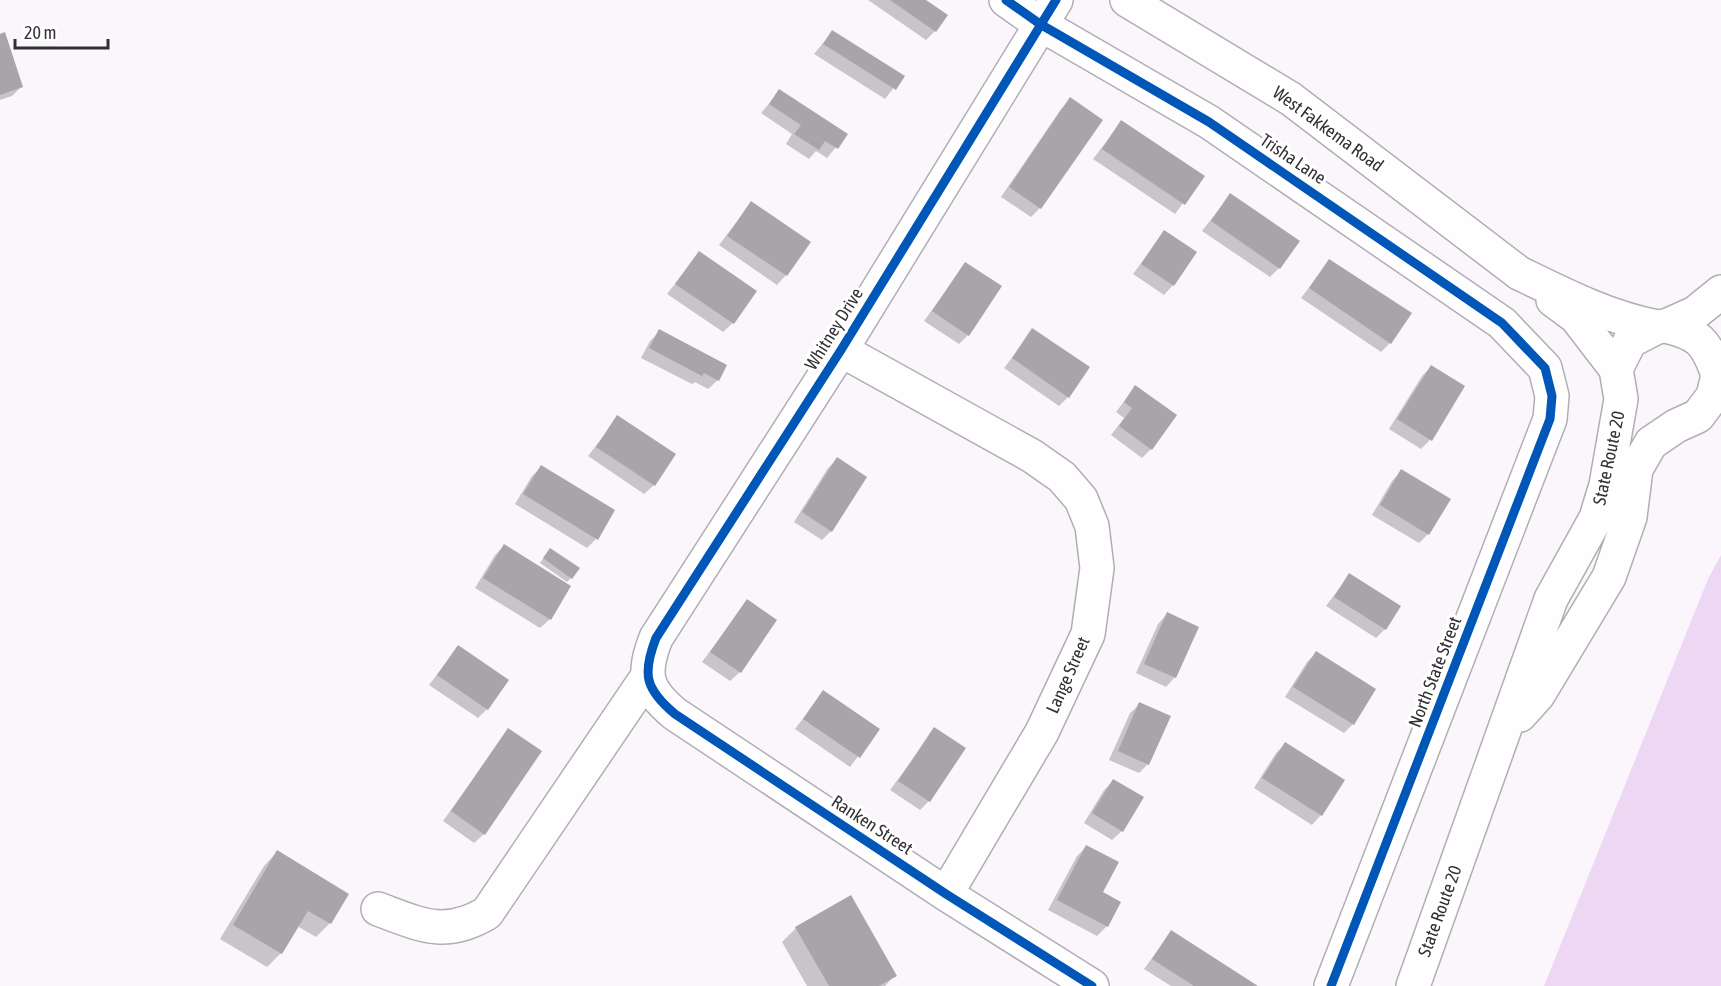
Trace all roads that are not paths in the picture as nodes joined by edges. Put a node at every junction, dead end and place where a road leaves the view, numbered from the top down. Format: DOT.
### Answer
graph roads {
  1 [pos="1006,0"];
  2 [pos="1127,0"];
  3 [pos="1048,12"];
  4 [pos="1519,273"];
  5 [pos="1721,292"];
  6 [pos="1662,326"];
  7 [pos="841,350"];
  8 [pos="1545,368"];
  9 [pos="1719,368"];
  10 [pos="1619,384"];
  11 [pos="1676,426"];
  12 [pos="647,677"];
  13 [pos="1502,734"];
  14 [pos="946,894"];
  15 [pos="378,909"];
  16 [pos="1092,986"];
  17 [pos="1331,986"];
  18 [pos="1413,986"];
  1 -- 3 [label="street, Trisha Lane"];
  2 -- 4 [label="street, West Fakkema Road"];
  3 -- 7 [label="street, Whitney Drive"];
  3 -- 8 [label="street, Trisha Lane"];
  4 -- 6 [label="street"];
  4 -- 10 [label="street"];
  5 -- 6 [label="street, State Route 20"];
  6 -- 9 [label="street"];
  6 -- 10 [label="street, State Route 20"];
  7 -- 12 [label="street, Whitney Drive"];
  7 -- 14 [label="street, Lange Street"];
  8 -- 17 [label="street, North State Street"];
  9 -- 11 [label="street, State Route 20"];
  10 -- 11 [label="street"];
  10 -- 13 [label="street, State Route 20"];
  11 -- 13 [label="street, State Route 20"];
  12 -- 14 [label="street, Ranken Street"];
  12 -- 15 [label="street"];
  13 -- 18 [label="street, State Route 20"];
  14 -- 16 [label="street, Ranken Street"];
}
